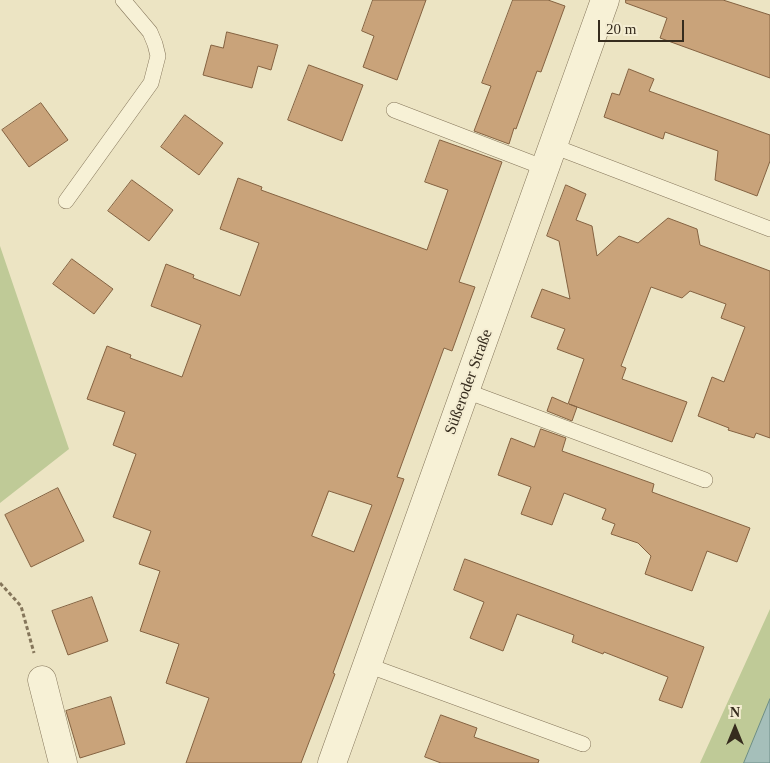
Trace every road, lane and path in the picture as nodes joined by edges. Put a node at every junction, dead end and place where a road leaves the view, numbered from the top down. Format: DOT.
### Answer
graph roads {
  1 [pos="123,0"];
  2 [pos="605,0"];
  3 [pos="394,110"];
  4 [pos="549,157"];
  5 [pos="66,202"];
  6 [pos="770,229"];
  7 [pos="466,391"];
  8 [pos="705,480"];
  9 [pos="0,583"];
  10 [pos="367,665"];
  11 [pos="42,680"];
  12 [pos="583,744"];
  13 [pos="63,763"];
  14 [pos="332,763"];
  1 -- 5 [label="lane"];
  2 -- 4 [label="street, Süßeroder Straße"];
  3 -- 4 [label="lane"];
  4 -- 6 [label="lane"];
  4 -- 7 [label="street, Süßeroder Straße"];
  7 -- 8 [label="lane"];
  7 -- 10 [label="street, Süßeroder Straße"];
  9 -- 11 [label="path"];
  10 -- 12 [label="lane"];
  10 -- 14 [label="street, Süßeroder Straße"];
  11 -- 13 [label="street"];
}
